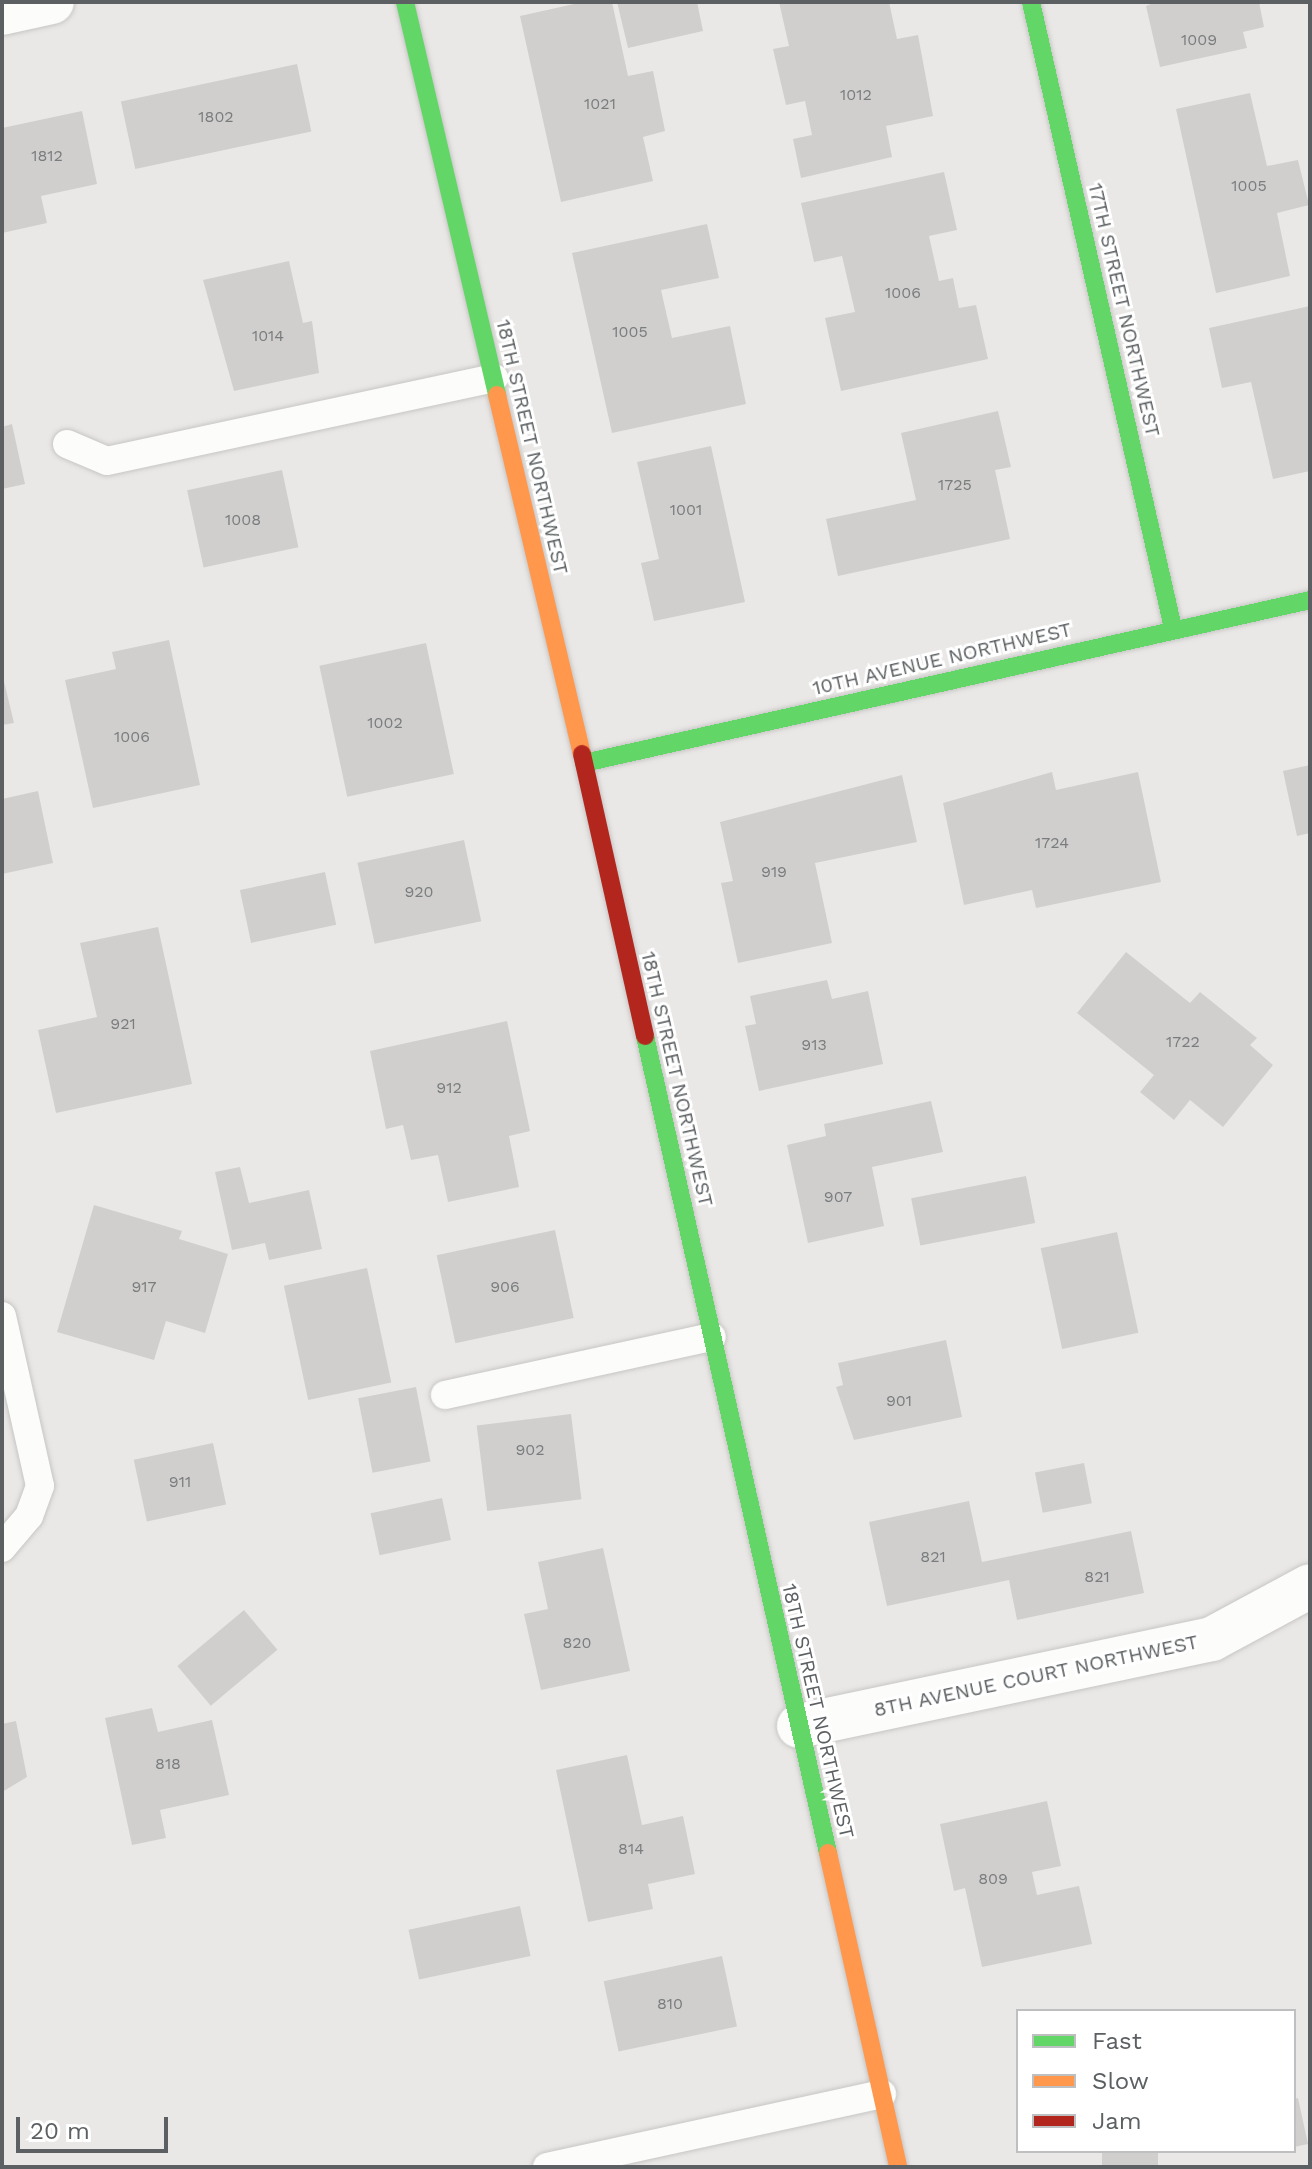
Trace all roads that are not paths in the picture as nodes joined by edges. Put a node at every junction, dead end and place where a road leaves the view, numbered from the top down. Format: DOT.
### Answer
graph roads {
  1 [pos="52,2"];
  2 [pos="405,2"];
  3 [pos="1031,2"];
  4 [pos="2,13"];
  5 [pos="494,378"];
  6 [pos="67,444"];
  7 [pos="1310,600"];
  8 [pos="1173,628"];
  9 [pos="584,763"];
  10 [pos="2,1316"];
  11 [pos="712,1337"];
  12 [pos="445,1395"];
  13 [pos="2,1548"];
  14 [pos="1310,1586"];
  15 [pos="799,1726"];
  16 [pos="882,2094"];
  17 [pos="547,2167"];
  18 [pos="898,2167"];
  1 -- 4 [label="street"];
  2 -- 5 [label="street, 18TH STREET NORTHWEST"];
  3 -- 8 [label="street, 17TH STREET NORTHWEST"];
  5 -- 6 [label="lane"];
  5 -- 9 [label="street, 18TH STREET NORTHWEST"];
  7 -- 8 [label="street, 10TH AVENUE NORTHWEST"];
  8 -- 9 [label="street, 10TH AVENUE NORTHWEST"];
  9 -- 11 [label="street, 18TH STREET NORTHWEST"];
  10 -- 13 [label="lane"];
  11 -- 12 [label="lane"];
  11 -- 15 [label="street, 18TH STREET NORTHWEST"];
  14 -- 15 [label="street, 8TH AVENUE COURT NORTHWEST"];
  15 -- 16 [label="street, 18TH STREET NORTHWEST"];
  16 -- 17 [label="lane"];
  16 -- 18 [label="street, 18TH STREET NORTHWEST"];
}
